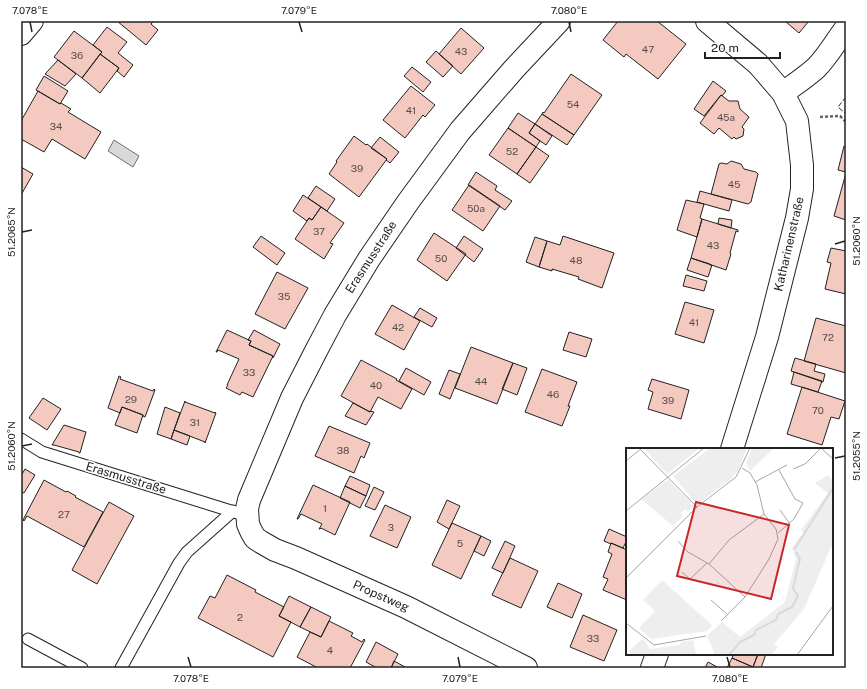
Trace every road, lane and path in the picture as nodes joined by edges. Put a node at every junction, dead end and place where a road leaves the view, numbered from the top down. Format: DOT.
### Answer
graph roads {
  1 [pos="32,21"];
  2 [pos="559,21"];
  3 [pos="707,21"];
  4 [pos="846,28"];
  5 [pos="21,34"];
  6 [pos="783,93"];
  7 [pos="818,117"];
  8 [pos="846,122"];
  9 [pos="21,439"];
  10 [pos="732,448"];
  11 [pos="240,513"];
  12 [pos="28,639"];
  13 [pos="657,655"];
  14 [pos="82,668"];
  15 [pos="121,668"];
  16 [pos="526,668"];
  17 [pos="652,668"];
  1 -- 5 [label="street"];
  2 -- 11 [label="street, Erasmusstraße"];
  3 -- 6 [label="street, Katharinenstraße"];
  4 -- 6 [label="street"];
  6 -- 10 [label="street, Katharinenstraße"];
  7 -- 8 [label="path"];
  9 -- 11 [label="lane, Erasmusstraße"];
  11 -- 15 [label="lane"];
  11 -- 16 [label="street, Propstweg"];
  12 -- 14 [label="lane"];
  13 -- 17 [label="street"];
}
